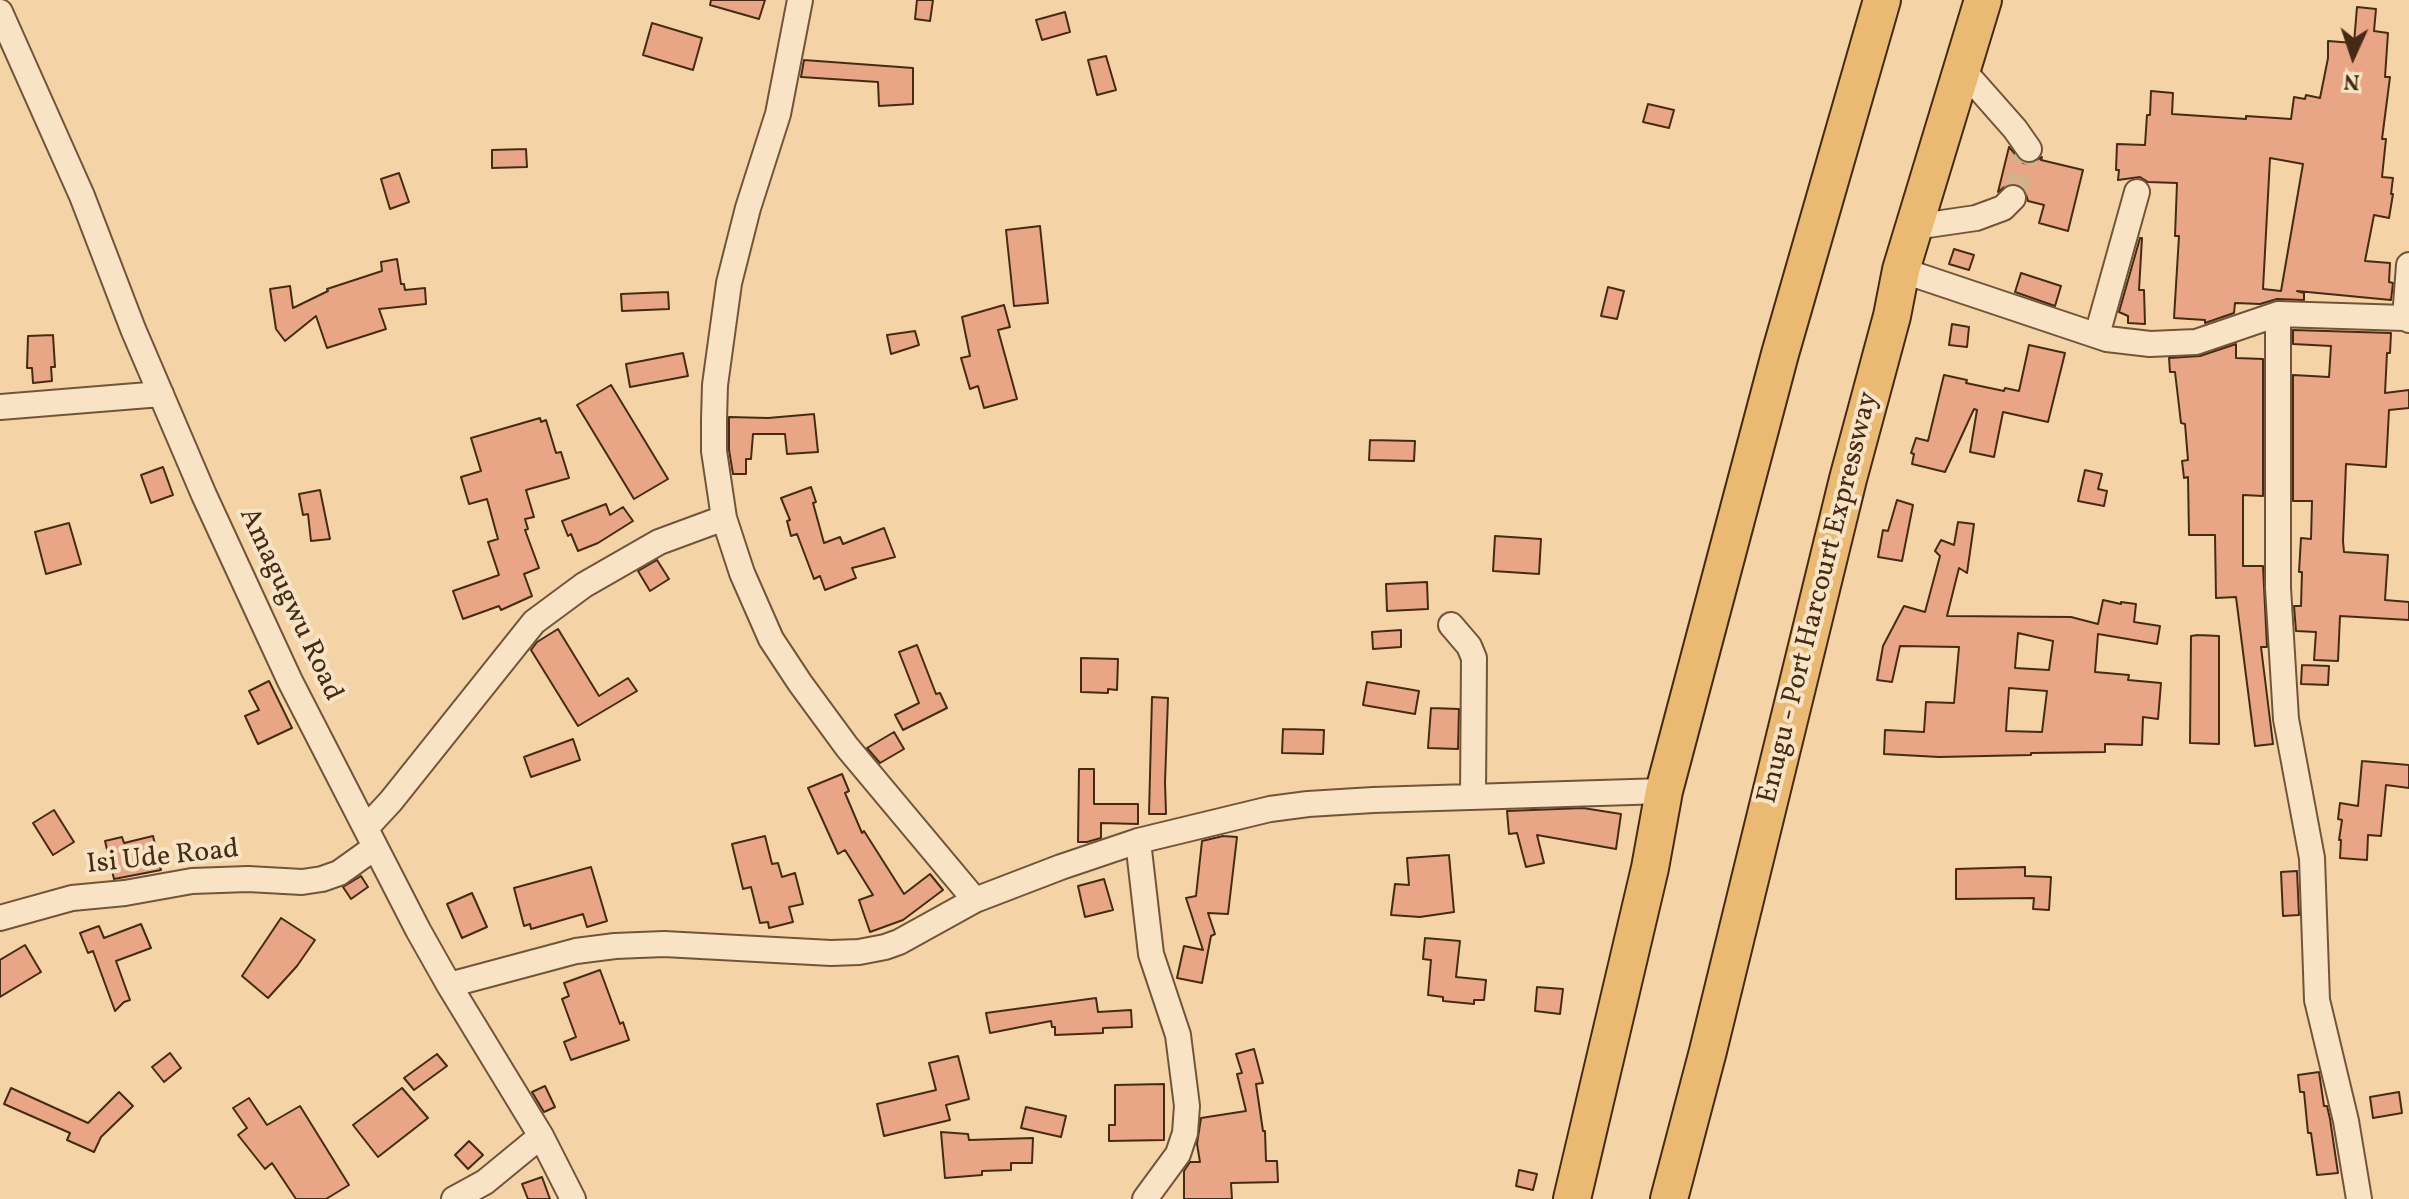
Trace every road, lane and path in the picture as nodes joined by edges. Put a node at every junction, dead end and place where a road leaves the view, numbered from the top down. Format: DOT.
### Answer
graph roads {
  1 [pos="800,0"];
  2 [pos="1882,0"];
  3 [pos="1983,0"];
  4 [pos="0,12"];
  5 [pos="1962,69"];
  6 [pos="2029,149"];
  7 [pos="2137,192"];
  8 [pos="2013,198"];
  9 [pos="1914,227"];
  10 [pos="2409,265"];
  11 [pos="1901,270"];
  12 [pos="2278,314"];
  13 [pos="2407,319"];
  14 [pos="2097,335"];
  15 [pos="161,394"];
  16 [pos="0,407"];
  17 [pos="724,518"];
  18 [pos="1451,625"];
  19 [pos="1664,791"];
  20 [pos="1473,796"];
  21 [pos="370,838"];
  22 [pos="1138,841"];
  23 [pos="975,900"];
  24 [pos="0,918"];
  25 [pos="449,985"];
  26 [pos="541,1136"];
  27 [pos="454,1199"];
  28 [pos="573,1199"];
  29 [pos="1145,1199"];
  30 [pos="1572,1199"];
  31 [pos="1669,1199"];
  32 [pos="2359,1199"];
  1 -- 17 [label="street"];
  2 -- 19 [label="highway"];
  3 -- 5 [label="highway, Enugu - Port Harcourt Expressway"];
  4 -- 15 [label="street, Amagugwu Road"];
  5 -- 6 [label="street"];
  5 -- 9 [label="highway, Enugu - Port Harcourt Expressway"];
  7 -- 14 [label="street"];
  8 -- 9 [label="street"];
  9 -- 11 [label="highway, Enugu - Port Harcourt Expressway"];
  10 -- 13 [label="street"];
  11 -- 14 [label="street"];
  11 -- 31 [label="highway, Enugu - Port Harcourt Expressway"];
  12 -- 13 [label="street"];
  12 -- 14 [label="street"];
  12 -- 32 [label="street"];
  15 -- 16 [label="street"];
  15 -- 21 [label="street, Amagugwu Road"];
  17 -- 21 [label="street, Isi Ude Road"];
  17 -- 23 [label="street"];
  18 -- 20 [label="street"];
  19 -- 20 [label="street"];
  19 -- 30 [label="highway"];
  20 -- 22 [label="street"];
  21 -- 24 [label="street, Isi Ude Road"];
  21 -- 25 [label="street, Amagugwu Road"];
  22 -- 23 [label="street"];
  22 -- 29 [label="street"];
  23 -- 25 [label="street"];
  25 -- 26 [label="street, Amagugwu Road"];
  26 -- 27 [label="street"];
  26 -- 28 [label="street, Amagugwu Road"];
}
